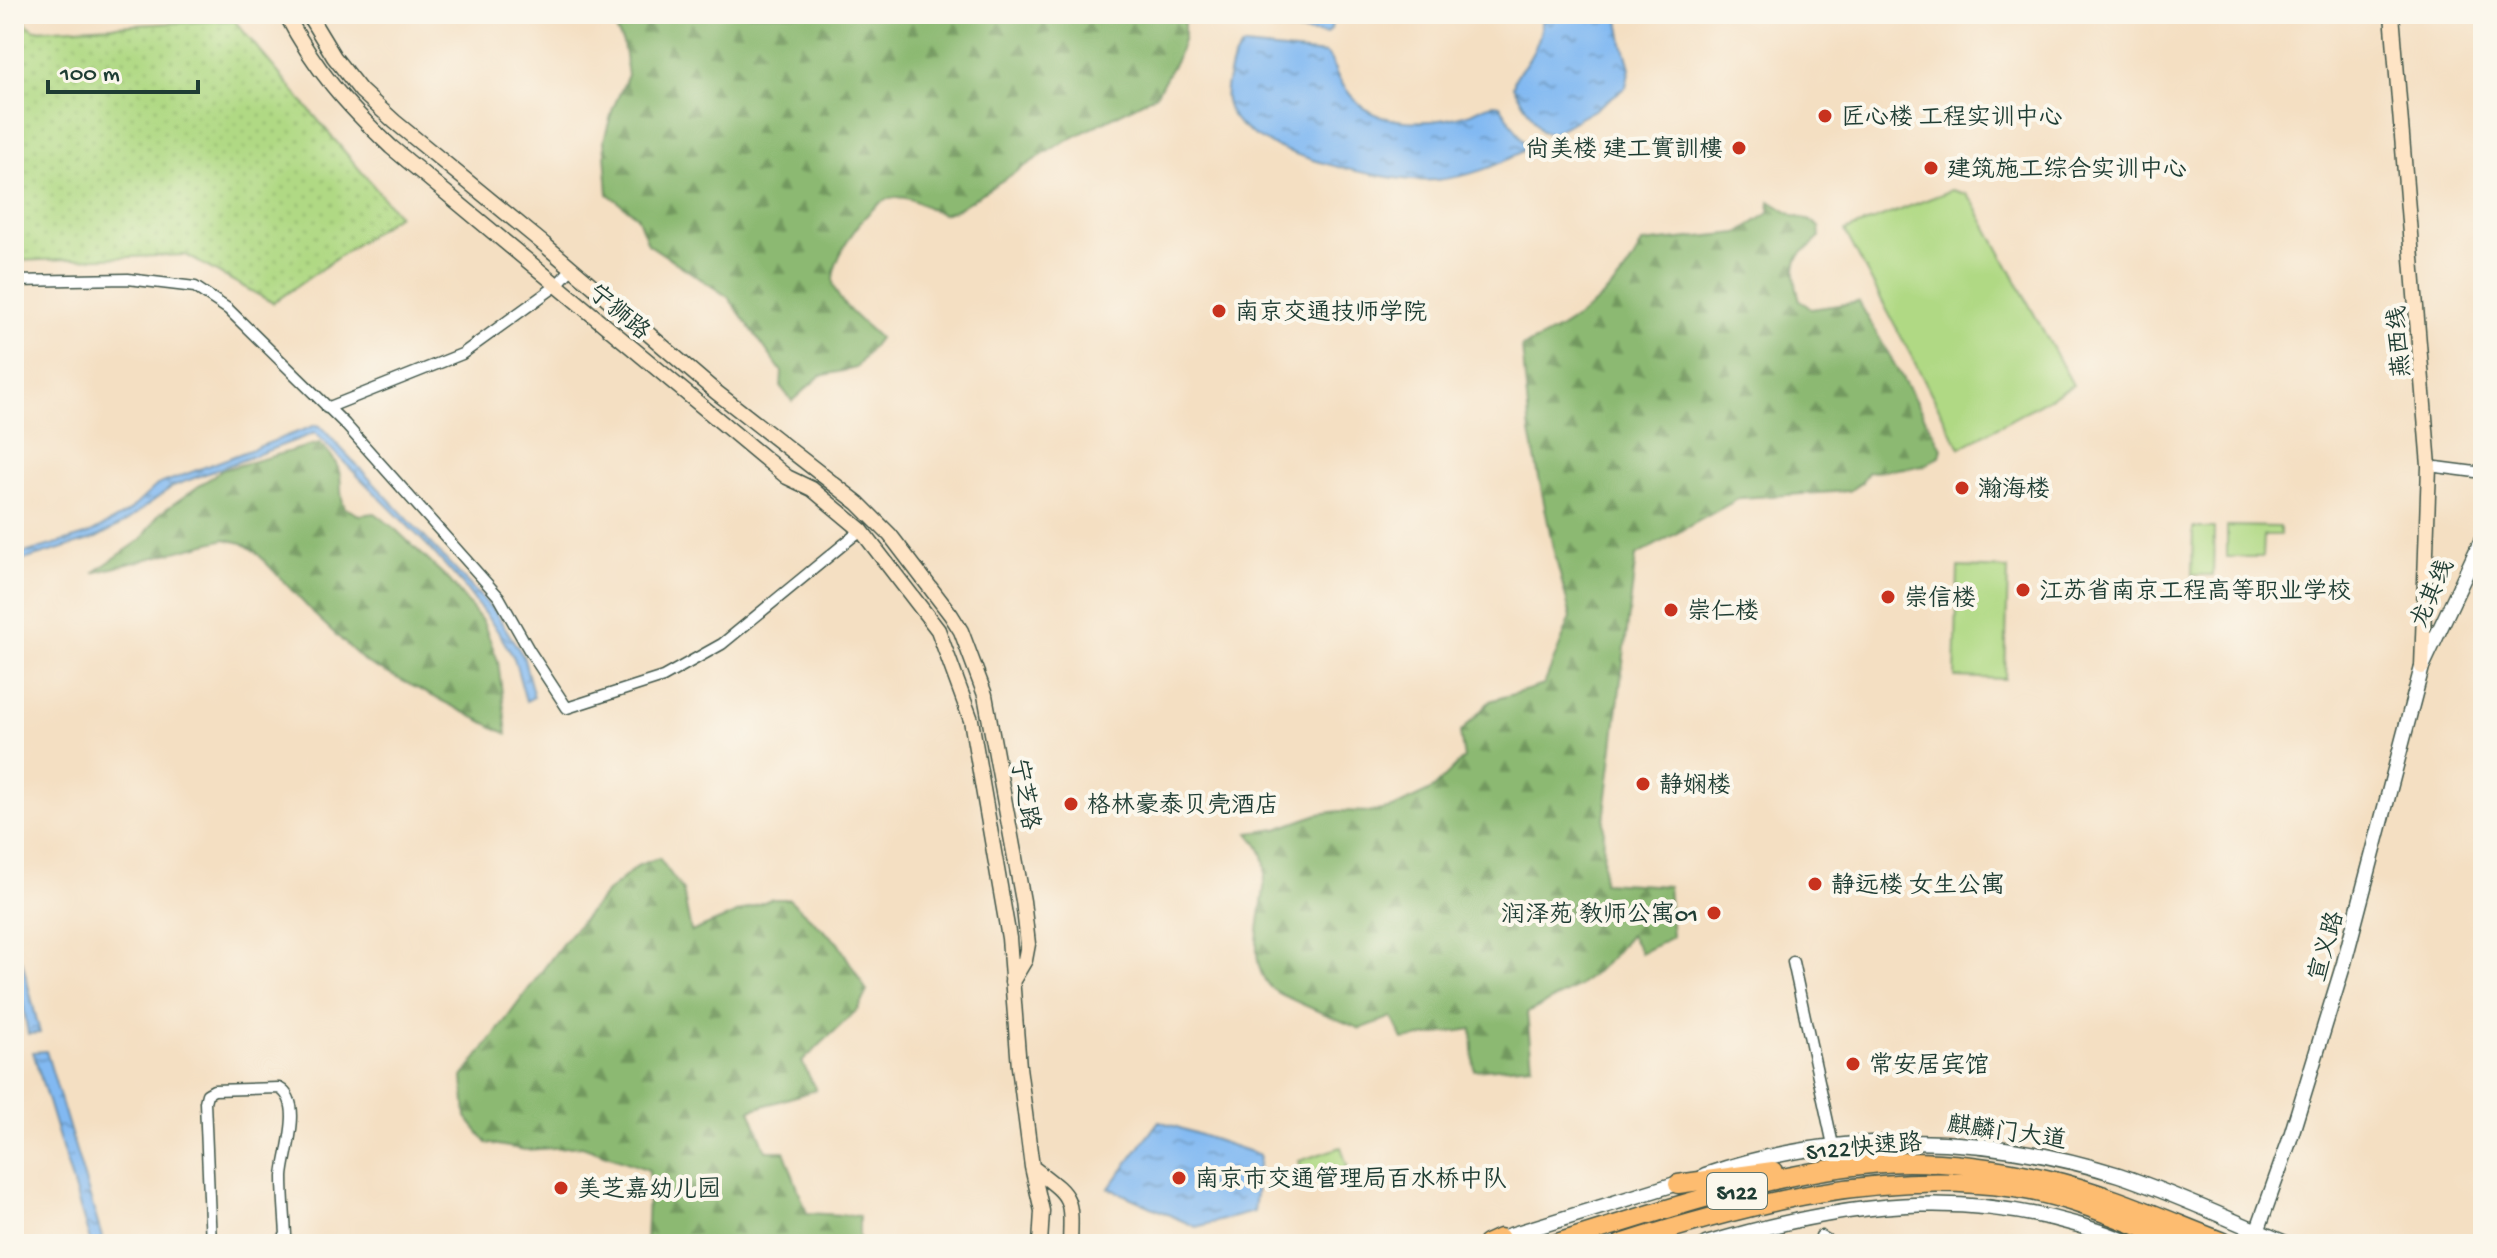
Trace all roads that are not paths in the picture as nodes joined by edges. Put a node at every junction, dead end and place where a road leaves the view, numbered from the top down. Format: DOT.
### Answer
graph roads {
  1 [pos="286,14"];
  2 [pos="308,14"];
  3 [pos="2392,14"];
  4 [pos="572,268"];
  5 [pos="14,281"];
  6 [pos="556,286"];
  7 [pos="327,408"];
  8 [pos="2429,466"];
  9 [pos="2483,473"];
  10 [pos="861,530"];
  11 [pos="2483,537"];
  12 [pos="951,615"];
  13 [pos="938,630"];
  14 [pos="2422,667"];
  15 [pos="1793,962"];
  16 [pos="1012,984"];
  17 [pos="1833,1145"];
  18 [pos="1032,1167"];
  19 [pos="1847,1168"];
  20 [pos="1678,1184"];
  21 [pos="1727,1213"];
  22 [pos="1821,1236"];
  23 [pos="2253,1238"];
  24 [pos="1493,1241"];
  25 [pos="2223,1242"];
  26 [pos="211,1244"];
  27 [pos="278,1244"];
  28 [pos="1040,1244"];
  29 [pos="1070,1244"];
  30 [pos="1479,1244"];
  31 [pos="1554,1244"];
  32 [pos="1621,1244"];
  33 [pos="1661,1244"];
  34 [pos="1706,1244"];
  35 [pos="1834,1244"];
  36 [pos="2133,1244"];
  37 [pos="2182,1244"];
  38 [pos="2288,1244"];
  1 -- 6 [label="main road, 宁狮路"];
  2 -- 4 [label="main road, 宁狮路"];
  3 -- 8 [label="main road, 燕西线"];
  4 -- 6 [label="street"];
  4 -- 12 [label="main road, 宁狮路"];
  5 -- 7 [label="street"];
  6 -- 7 [label="street"];
  6 -- 10 [label="main road, 宁狮路"];
  7 -- 10 [label="street"];
  8 -- 9 [label="street"];
  8 -- 14 [label="main road, 燕西线"];
  10 -- 13 [label="main road, 宁狮路"];
  11 -- 14 [label="street, 龙其线"];
  12 -- 16 [label="main road, 宁芝路"];
  13 -- 16 [label="main road, 宁芝路"];
  14 -- 23 [label="street, 宣义路"];
  15 -- 17 [label="street"];
  16 -- 18 [label="main road, 宁芝路"];
  17 -- 20 [label="street, 麒麟门大道"];
  17 -- 23 [label="street, 麒麟门大道"];
  18 -- 28 [label="main road, 宁芝路"];
  18 -- 29 [label="main road"];
  19 -- 20 [label="highway"];
  19 -- 25 [label="highway, S122快速路 / S122"];
  19 -- 31 [label="highway, S122快速路 / S122"];
  20 -- 24 [label="street, 麒麟门大道"];
  21 -- 32 [label="highway, S122快速路 / S122"];
  21 -- 33 [label="highway"];
  21 -- 37 [label="highway, S122快速路 / S122"];
  22 -- 35 [label="street"];
  23 -- 38 [label="street, 麒麟门大道"];
  24 -- 30 [label="street, 麒麟门大道"];
  26 -- 27 [label="street"];
  34 -- 36 [label="street"];
}
